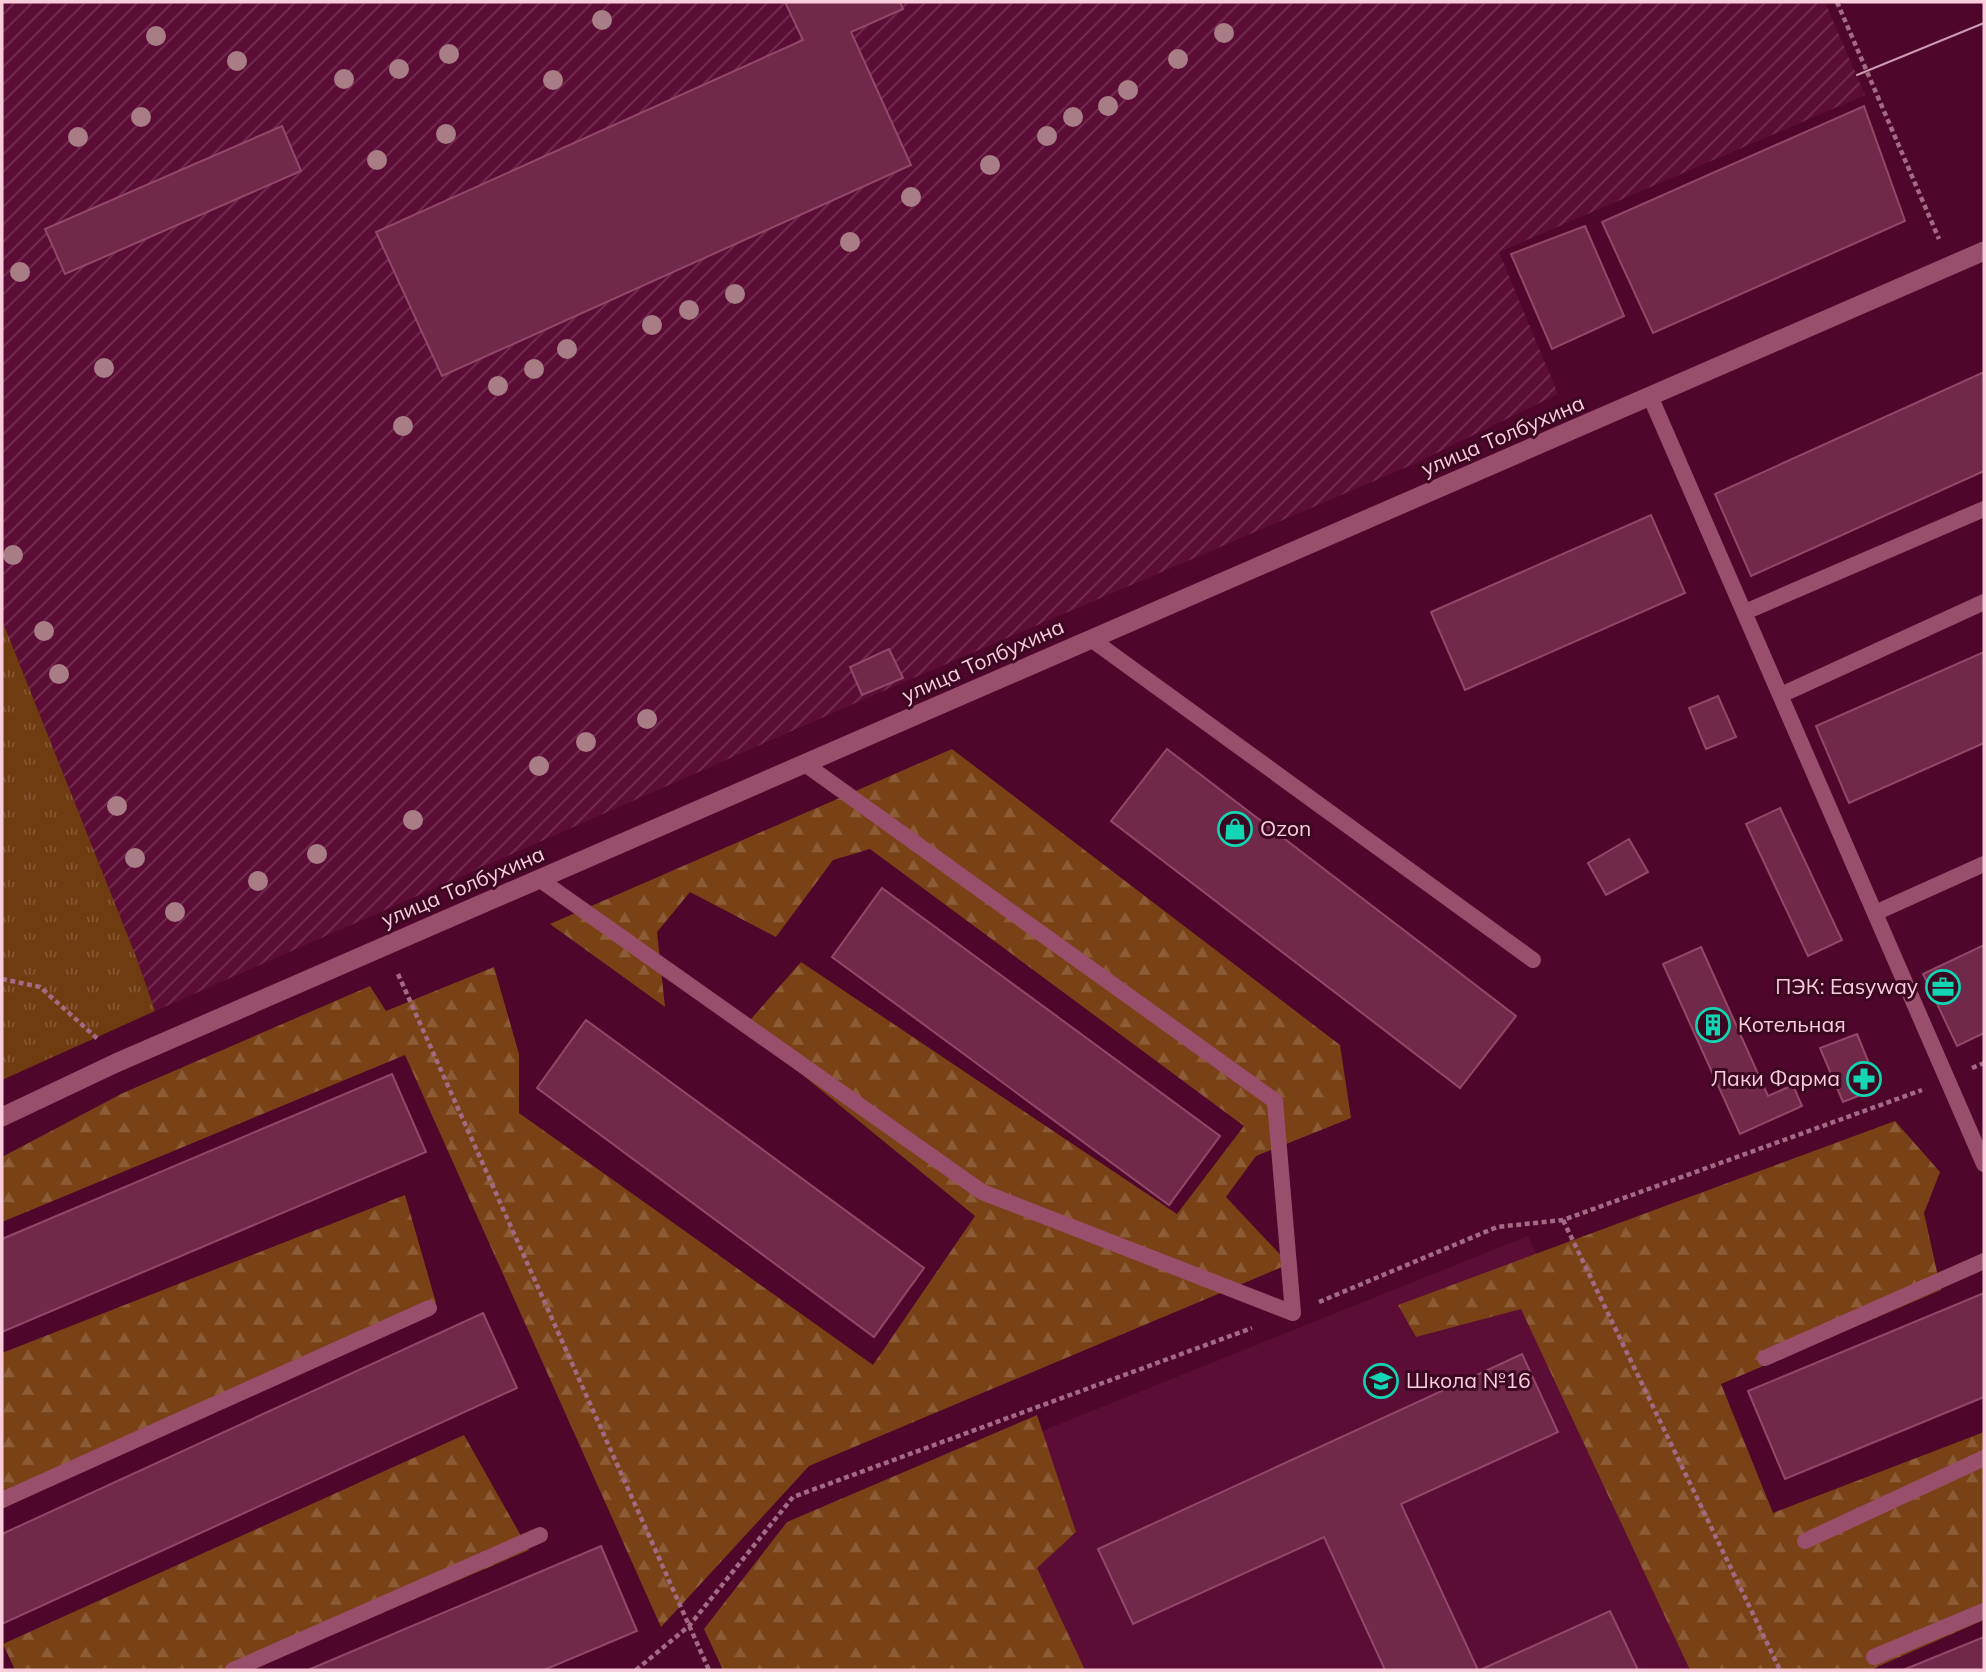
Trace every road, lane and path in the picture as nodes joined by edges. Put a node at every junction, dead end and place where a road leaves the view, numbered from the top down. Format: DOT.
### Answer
graph roads {
  1 [pos="1838,2"];
  2 [pos="1984,251"];
  3 [pos="1951,266"];
  4 [pos="1650,397"];
  5 [pos="1984,509"];
  6 [pos="1984,602"];
  7 [pos="1745,612"];
  8 [pos="1091,639"];
  9 [pos="1781,695"];
  10 [pos="805,764"];
  11 [pos="1984,864"];
  12 [pos="539,879"];
  13 [pos="1874,913"];
  14 [pos="1533,960"];
  15 [pos="393,964"];
  16 [pos="2,979"];
  17 [pos="116,1063"];
  18 [pos="2,1117"];
  19 [pos="1984,1164"];
  20 [pos="1563,1220"];
  21 [pos="1984,1261"];
  22 [pos="429,1308"];
  23 [pos="1765,1358"];
  24 [pos="1984,1458"];
  25 [pos="2,1500"];
  26 [pos="540,1535"];
  27 [pos="1805,1541"];
  28 [pos="1984,1611"];
  29 [pos="1874,1657"];
  30 [pos="233,1670"];
  31 [pos="709,1670"];
  32 [pos="1780,1670"];
  1 -- 3 [label="path"];
  2 -- 3 [label="street, улица Толбухина"];
  3 -- 4 [label="street, улица Толбухина"];
  4 -- 7 [label="lane"];
  4 -- 8 [label="street, улица Толбухина"];
  5 -- 7 [label="lane"];
  6 -- 9 [label="lane"];
  7 -- 9 [label="lane"];
  8 -- 10 [label="street, улица Толбухина"];
  8 -- 14 [label="lane"];
  9 -- 13 [label="lane"];
  10 -- 12 [label="street, улица Толбухина"];
  10 -- 12 [label="lane"];
  11 -- 13 [label="lane"];
  12 -- 17 [label="street, улица Толбухина"];
  13 -- 19 [label="lane"];
  15 -- 31 [label="path"];
  16 -- 17 [label="path"];
  17 -- 18 [label="street, улица Толбухина"];
  20 -- 32 [label="path"];
  21 -- 23 [label="lane"];
  22 -- 25 [label="lane"];
  24 -- 27 [label="lane"];
  26 -- 30 [label="lane"];
  28 -- 29 [label="lane"];
}
